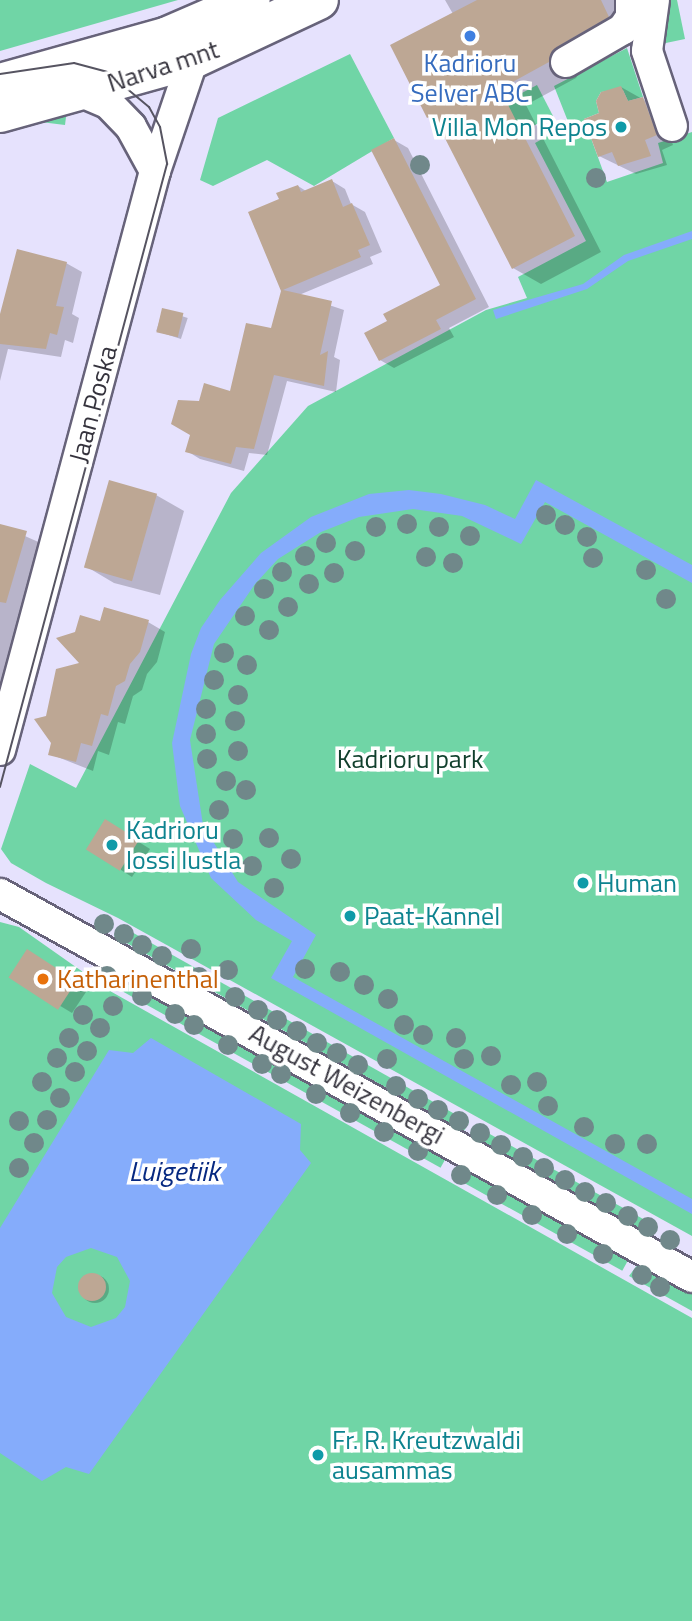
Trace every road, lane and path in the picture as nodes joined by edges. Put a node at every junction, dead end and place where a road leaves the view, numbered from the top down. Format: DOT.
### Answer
graph roads {
  1 [pos="251,0"];
  2 [pos="319,0"];
  3 [pos="631,0"];
  4 [pos="654,0"];
  5 [pos="193,60"];
  6 [pos="566,62"];
  7 [pos="13,79"];
  8 [pos="82,92"];
  9 [pos="0,113"];
  10 [pos="672,126"];
  11 [pos="155,171"];
  12 [pos="0,750"];
  13 [pos="0,894"];
  14 [pos="692,1278"];
  1 -- 7 [label="main road, Narva mnt"];
  2 -- 5 [label="main road, Narva mnt"];
  3 -- 6 [label="street"];
  4 -- 10 [label="street"];
  5 -- 8 [label="main road, Narva mnt"];
  5 -- 11 [label="street, Jaan Poska"];
  7 -- 8 [label="street"];
  8 -- 9 [label="main road, Narva mnt"];
  8 -- 11 [label="street"];
  11 -- 12 [label="street, Jaan Poska"];
  13 -- 14 [label="street, August Weizenbergi"];
}
